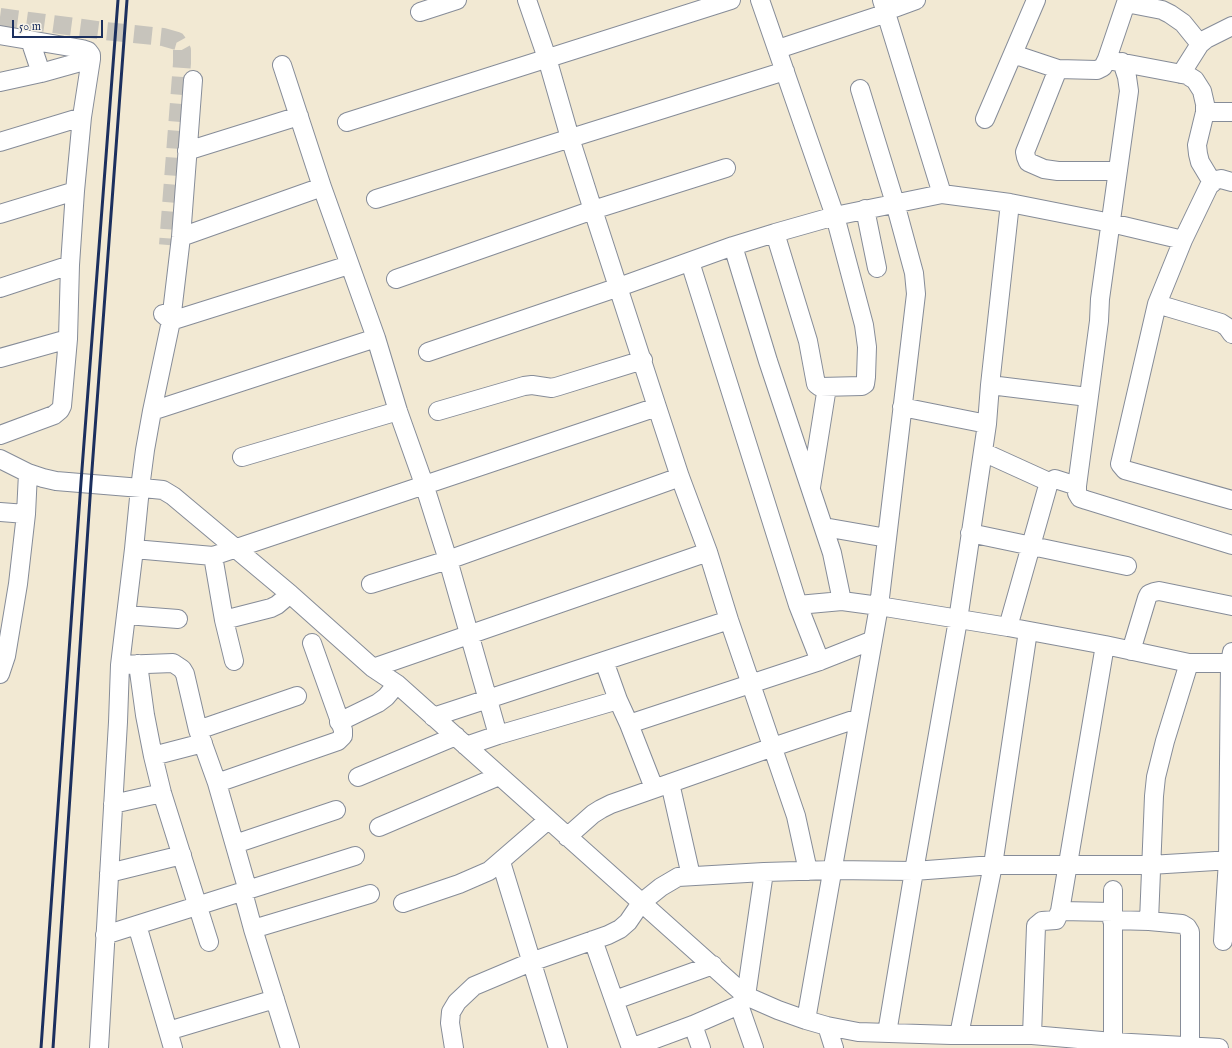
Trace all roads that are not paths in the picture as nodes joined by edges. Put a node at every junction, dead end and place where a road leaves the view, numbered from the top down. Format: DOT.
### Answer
graph roads {
  1 [pos="457,0"];
  2 [pos="527,0"];
  3 [pos="731,0"];
  4 [pos="760,0"];
  5 [pos="916,0"];
  6 [pos="1036,0"];
  7 [pos="1127,2"];
  8 [pos="885,8"];
  9 [pos="420,12"];
  10 [pos="1232,26"];
  11 [pos="0,35"];
  12 [pos="30,40"];
  13 [pos="1200,44"];
  14 [pos="778,50"];
  15 [pos="1013,54"];
  16 [pos="547,58"];
  17 [pos="91,59"];
  18 [pos="1114,61"];
  19 [pos="282,65"];
  20 [pos="1058,69"];
  21 [pos="785,71"];
  22 [pos="41,73"];
  23 [pos="1181,74"];
  24 [pos="1,79"];
  25 [pos="193,80"];
  26 [pos="860,89"];
  27 [pos="1205,112"];
  28 [pos="1232,112"];
  29 [pos="299,116"];
  30 [pos="82,117"];
  31 [pos="985,119"];
  32 [pos="347,122"];
  33 [pos="570,138"];
  34 [pos="0,142"];
  35 [pos="188,151"];
  36 [pos="726,168"];
  37 [pos="1118,171"];
  38 [pos="1212,182"];
  39 [pos="1232,182"];
  40 [pos="322,187"];
  41 [pos="75,191"];
  42 [pos="942,194"];
  43 [pos="376,199"];
  44 [pos="895,203"];
  45 [pos="1010,203"];
  46 [pos="865,209"];
  47 [pos="593,210"];
  48 [pos="0,214"];
  49 [pos="835,216"];
  50 [pos="1111,223"];
  51 [pos="775,233"];
  52 [pos="1183,240"];
  53 [pos="174,241"];
  54 [pos="733,246"];
  55 [pos="690,262"];
  56 [pos="70,265"];
  57 [pos="349,265"];
  58 [pos="877,268"];
  59 [pos="396,279"];
  60 [pos="619,287"];
  61 [pos="0,288"];
  62 [pos="1157,304"];
  63 [pos="171,321"];
  64 [pos="1232,334"];
  65 [pos="376,338"];
  66 [pos="68,339"];
  67 [pos="428,352"];
  68 [pos="0,358"];
  69 [pos="643,360"];
  70 [pos="990,385"];
  71 [pos="827,387"];
  72 [pos="1088,397"];
  73 [pos="657,407"];
  74 [pos="902,407"];
  75 [pos="438,410"];
  76 [pos="152,411"];
  77 [pos="398,411"];
  78 [pos="987,424"];
  79 [pos="0,435"];
  80 [pos="983,452"];
  81 [pos="242,457"];
  82 [pos="0,458"];
  83 [pos="28,473"];
  84 [pos="680,477"];
  85 [pos="1049,482"];
  86 [pos="424,484"];
  87 [pos="1076,486"];
  88 [pos="140,488"];
  89 [pos="810,490"];
  90 [pos="1232,500"];
  91 [pos="0,512"];
  92 [pos="26,514"];
  93 [pos="824,527"];
  94 [pos="970,533"];
  95 [pos="887,538"];
  96 [pos="1232,545"];
  97 [pos="1031,546"];
  98 [pos="235,548"];
  99 [pos="134,549"];
  100 [pos="708,552"];
  101 [pos="213,556"];
  102 [pos="448,560"];
  103 [pos="1127,566"];
  104 [pos="371,584"];
  105 [pos="290,594"];
  106 [pos="842,601"];
  107 [pos="798,605"];
  108 [pos="879,606"];
  109 [pos="1232,606"];
  110 [pos="126,615"];
  111 [pos="178,619"];
  112 [pos="224,620"];
  113 [pos="729,620"];
  114 [pos="958,620"];
  115 [pos="1008,627"];
  116 [pos="1028,631"];
  117 [pos="469,634"];
  118 [pos="873,640"];
  119 [pos="312,643"];
  120 [pos="1105,645"];
  121 [pos="1131,651"];
  122 [pos="3,654"];
  123 [pos="1231,660"];
  124 [pos="234,661"];
  125 [pos="604,661"];
  126 [pos="820,661"];
  127 [pos="1189,663"];
  128 [pos="138,664"];
  129 [pos="120,665"];
  130 [pos="373,668"];
  131 [pos="0,674"];
  132 [pos="397,684"];
  133 [pos="751,684"];
  134 [pos="297,696"];
  135 [pos="488,699"];
  136 [pos="618,700"];
  137 [pos="433,718"];
  138 [pos="859,718"];
  139 [pos="339,722"];
  140 [pos="629,724"];
  141 [pos="498,735"];
  142 [pos="201,736"];
  143 [pos="461,741"];
  144 [pos="773,747"];
  145 [pos="153,756"];
  146 [pos="1230,764"];
  147 [pos="499,776"];
  148 [pos="358,777"];
  149 [pos="217,783"];
  150 [pos="662,786"];
  151 [pos="162,793"];
  152 [pos="112,804"];
  153 [pos="336,810"];
  154 [pos="548,820"];
  155 [pos="379,827"];
  156 [pos="567,837"];
  157 [pos="235,844"];
  158 [pos="182,855"];
  159 [pos="355,856"];
  160 [pos="1230,860"];
  161 [pos="501,862"];
  162 [pos="1150,864"];
  163 [pos="993,865"];
  164 [pos="1067,865"];
  165 [pos="833,870"];
  166 [pos="808,871"];
  167 [pos="914,871"];
  168 [pos="764,872"];
  169 [pos="109,873"];
  170 [pos="691,876"];
  171 [pos="1113,890"];
  172 [pos="245,891"];
  173 [pos="370,894"];
  174 [pos="403,902"];
  175 [pos="641,903"];
  176 [pos="198,906"];
  177 [pos="1060,911"];
  178 [pos="1112,916"];
  179 [pos="1149,921"];
  180 [pos="136,925"];
  181 [pos="253,929"];
  182 [pos="105,935"];
  183 [pos="593,940"];
  184 [pos="1223,941"];
  185 [pos="210,942"];
  186 [pos="531,962"];
  187 [pos="713,966"];
  188 [pos="275,999"];
  189 [pos="615,1000"];
  190 [pos="742,1001"];
  191 [pos="806,1020"];
  192 [pos="693,1024"];
  193 [pos="828,1026"];
  194 [pos="1032,1035"];
  195 [pos="880,1038"];
  196 [pos="955,1039"];
  197 [pos="170,1040"];
  198 [pos="1113,1042"];
  199 [pos="1091,1044"];
  200 [pos="1190,1047"];
  201 [pos="99,1048"];
  202 [pos="290,1048"];
  203 [pos="454,1048"];
  204 [pos="558,1048"];
  205 [pos="631,1048"];
  206 [pos="701,1048"];
  207 [pos="754,1048"];
  208 [pos="834,1048"];
  209 [pos="1219,1048"];
  1 -- 9 [label="street"];
  2 -- 16 [label="street"];
  3 -- 16 [label="street"];
  4 -- 14 [label="street"];
  5 -- 8 [label="street"];
  6 -- 15 [label="street"];
  7 -- 13 [label="street"];
  7 -- 18 [label="street"];
  8 -- 14 [label="street"];
  8 -- 42 [label="street"];
  10 -- 13 [label="street"];
  11 -- 12 [label="street"];
  12 -- 17 [label="street"];
  12 -- 22 [label="street"];
  13 -- 23 [label="street"];
  14 -- 21 [label="street"];
  15 -- 20 [label="street"];
  15 -- 31 [label="street"];
  16 -- 32 [label="street"];
  16 -- 33 [label="street"];
  17 -- 22 [label="street"];
  17 -- 30 [label="street"];
  18 -- 20 [label="street"];
  18 -- 23 [label="street"];
  18 -- 37 [label="street"];
  19 -- 29 [label="street"];
  20 -- 37 [label="street"];
  21 -- 33 [label="street"];
  21 -- 49 [label="street"];
  22 -- 24 [label="street"];
  23 -- 27 [label="street"];
  25 -- 35 [label="street"];
  26 -- 44 [label="street"];
  27 -- 28 [label="street"];
  27 -- 38 [label="street"];
  29 -- 35 [label="street"];
  29 -- 40 [label="street"];
  30 -- 34 [label="street"];
  30 -- 41 [label="street"];
  33 -- 43 [label="street"];
  33 -- 47 [label="street"];
  35 -- 53 [label="street"];
  36 -- 47 [label="street"];
  37 -- 50 [label="street"];
  38 -- 39 [label="street"];
  38 -- 52 [label="street"];
  40 -- 53 [label="street"];
  40 -- 57 [label="street"];
  41 -- 48 [label="street"];
  41 -- 56 [label="street"];
  42 -- 44 [label="street"];
  42 -- 45 [label="street"];
  44 -- 46 [label="street"];
  44 -- 74 [label="street"];
  45 -- 50 [label="street"];
  45 -- 70 [label="street"];
  46 -- 49 [label="street"];
  46 -- 58 [label="street"];
  47 -- 59 [label="street"];
  47 -- 60 [label="street"];
  49 -- 51 [label="street"];
  49 -- 71 [label="street"];
  50 -- 52 [label="street"];
  50 -- 72 [label="street"];
  51 -- 54 [label="street"];
  51 -- 71 [label="street"];
  52 -- 62 [label="street"];
  53 -- 63 [label="street"];
  54 -- 55 [label="street"];
  54 -- 89 [label="street"];
  55 -- 60 [label="street"];
  55 -- 107 [label="street"];
  56 -- 61 [label="street"];
  56 -- 66 [label="street"];
  57 -- 63 [label="street"];
  57 -- 65 [label="street"];
  60 -- 67 [label="street"];
  60 -- 69 [label="street"];
  62 -- 64 [label="street"];
  62 -- 90 [label="street"];
  63 -- 76 [label="street"];
  65 -- 76 [label="street"];
  65 -- 77 [label="street"];
  66 -- 68 [label="street"];
  66 -- 79 [label="street"];
  69 -- 73 [label="street"];
  69 -- 75 [label="street"];
  70 -- 72 [label="street"];
  70 -- 78 [label="street"];
  71 -- 89 [label="street"];
  72 -- 87 [label="street"];
  73 -- 84 [label="street"];
  73 -- 86 [label="street"];
  74 -- 78 [label="street"];
  74 -- 95 [label="street"];
  76 -- 88 [label="street"];
  77 -- 81 [label="street"];
  77 -- 86 [label="street"];
  78 -- 80 [label="street"];
  80 -- 85 [label="street"];
  80 -- 94 [label="street"];
  82 -- 83 [label="street"];
  83 -- 88 [label="street"];
  83 -- 92 [label="street"];
  84 -- 100 [label="street"];
  84 -- 102 [label="street"];
  85 -- 87 [label="street"];
  85 -- 97 [label="street"];
  86 -- 98 [label="street"];
  86 -- 102 [label="street"];
  87 -- 96 [label="street"];
  88 -- 98 [label="street"];
  88 -- 99 [label="street"];
  89 -- 93 [label="street"];
  91 -- 92 [label="street"];
  92 -- 122 [label="street"];
  93 -- 95 [label="street"];
  93 -- 106 [label="street"];
  94 -- 97 [label="street"];
  94 -- 114 [label="street"];
  95 -- 108 [label="street"];
  97 -- 103 [label="street"];
  97 -- 115 [label="street"];
  98 -- 101 [label="street"];
  98 -- 105 [label="street"];
  99 -- 101 [label="street"];
  99 -- 110 [label="street"];
  100 -- 113 [label="street"];
  100 -- 117 [label="street"];
  101 -- 112 [label="street"];
  102 -- 104 [label="street"];
  102 -- 117 [label="street"];
  105 -- 112 [label="street"];
  105 -- 130 [label="street"];
  106 -- 107 [label="street"];
  106 -- 108 [label="street"];
  107 -- 126 [label="street"];
  108 -- 114 [label="street"];
  108 -- 118 [label="street"];
  109 -- 121 [label="street"];
  110 -- 111 [label="street"];
  110 -- 129 [label="street"];
  112 -- 124 [label="street"];
  113 -- 125 [label="street"];
  113 -- 133 [label="street"];
  114 -- 115 [label="street"];
  114 -- 167 [label="street"];
  115 -- 116 [label="street"];
  116 -- 120 [label="street"];
  116 -- 163 [label="street"];
  117 -- 130 [label="street"];
  117 -- 135 [label="street"];
  118 -- 126 [label="street"];
  118 -- 138 [label="street"];
  119 -- 139 [label="street"];
  120 -- 121 [label="street"];
  120 -- 164 [label="street"];
  121 -- 127 [label="street"];
  122 -- 131 [label="street"];
  123 -- 127 [label="street"];
  123 -- 146 [label="street"];
  125 -- 135 [label="street"];
  125 -- 136 [label="street"];
  126 -- 133 [label="street"];
  127 -- 162 [label="street"];
  128 -- 129 [label="street"];
  128 -- 142 [label="street"];
  128 -- 145 [label="street"];
  129 -- 152 [label="street"];
  130 -- 132 [label="street"];
  132 -- 137 [label="street"];
  132 -- 139 [label="street"];
  133 -- 140 [label="street"];
  133 -- 144 [label="street"];
  134 -- 142 [label="street"];
  135 -- 137 [label="street"];
  135 -- 141 [label="street"];
  136 -- 140 [label="street"];
  136 -- 141 [label="street"];
  137 -- 143 [label="street"];
  138 -- 144 [label="street"];
  138 -- 165 [label="street"];
  139 -- 149 [label="street"];
  140 -- 150 [label="street"];
  141 -- 143 [label="street"];
  142 -- 145 [label="street"];
  142 -- 149 [label="street"];
  143 -- 147 [label="street"];
  143 -- 148 [label="street"];
  144 -- 150 [label="street"];
  144 -- 166 [label="street"];
  145 -- 151 [label="street"];
  146 -- 160 [label="street"];
  147 -- 154 [label="street"];
  147 -- 155 [label="street"];
  149 -- 157 [label="street"];
  150 -- 156 [label="street"];
  150 -- 170 [label="street"];
  151 -- 152 [label="street"];
  151 -- 158 [label="street"];
  152 -- 169 [label="street"];
  153 -- 157 [label="street"];
  154 -- 156 [label="street"];
  154 -- 161 [label="street"];
  156 -- 175 [label="street"];
  157 -- 172 [label="street"];
  158 -- 169 [label="street"];
  158 -- 176 [label="street"];
  159 -- 172 [label="street"];
  160 -- 162 [label="street"];
  160 -- 184 [label="street"];
  161 -- 174 [label="street"];
  161 -- 186 [label="street"];
  162 -- 164 [label="street"];
  162 -- 179 [label="street"];
  163 -- 164 [label="street"];
  163 -- 167 [label="street"];
  163 -- 196 [label="street"];
  164 -- 177 [label="street"];
  165 -- 166 [label="street"];
  165 -- 167 [label="street"];
  165 -- 191 [label="street"];
  166 -- 168 [label="street"];
  167 -- 195 [label="street"];
  168 -- 170 [label="street"];
  168 -- 190 [label="street"];
  169 -- 182 [label="street"];
  170 -- 175 [label="street"];
  171 -- 178 [label="street"];
  172 -- 176 [label="street"];
  172 -- 181 [label="street"];
  173 -- 181 [label="street"];
  175 -- 183 [label="street"];
  175 -- 187 [label="street"];
  176 -- 180 [label="street"];
  176 -- 185 [label="street"];
  177 -- 178 [label="street"];
  177 -- 194 [label="street"];
  178 -- 179 [label="street"];
  178 -- 198 [label="street"];
  179 -- 200 [label="street"];
  180 -- 182 [label="street"];
  180 -- 197 [label="street"];
  181 -- 188 [label="street"];
  182 -- 201 [label="street"];
  183 -- 186 [label="street"];
  183 -- 189 [label="street"];
  186 -- 203 [label="street"];
  186 -- 204 [label="street"];
  187 -- 189 [label="street"];
  187 -- 190 [label="street"];
  188 -- 197 [label="street"];
  188 -- 202 [label="street"];
  189 -- 205 [label="street"];
  190 -- 191 [label="street"];
  190 -- 192 [label="street"];
  190 -- 207 [label="street"];
  191 -- 193 [label="street"];
  192 -- 205 [label="street"];
  192 -- 206 [label="street"];
  193 -- 195 [label="street"];
  193 -- 208 [label="street"];
  194 -- 196 [label="street"];
  194 -- 199 [label="street"];
  195 -- 196 [label="street"];
  198 -- 199 [label="street"];
  198 -- 200 [label="street"];
  200 -- 209 [label="street"];
}
